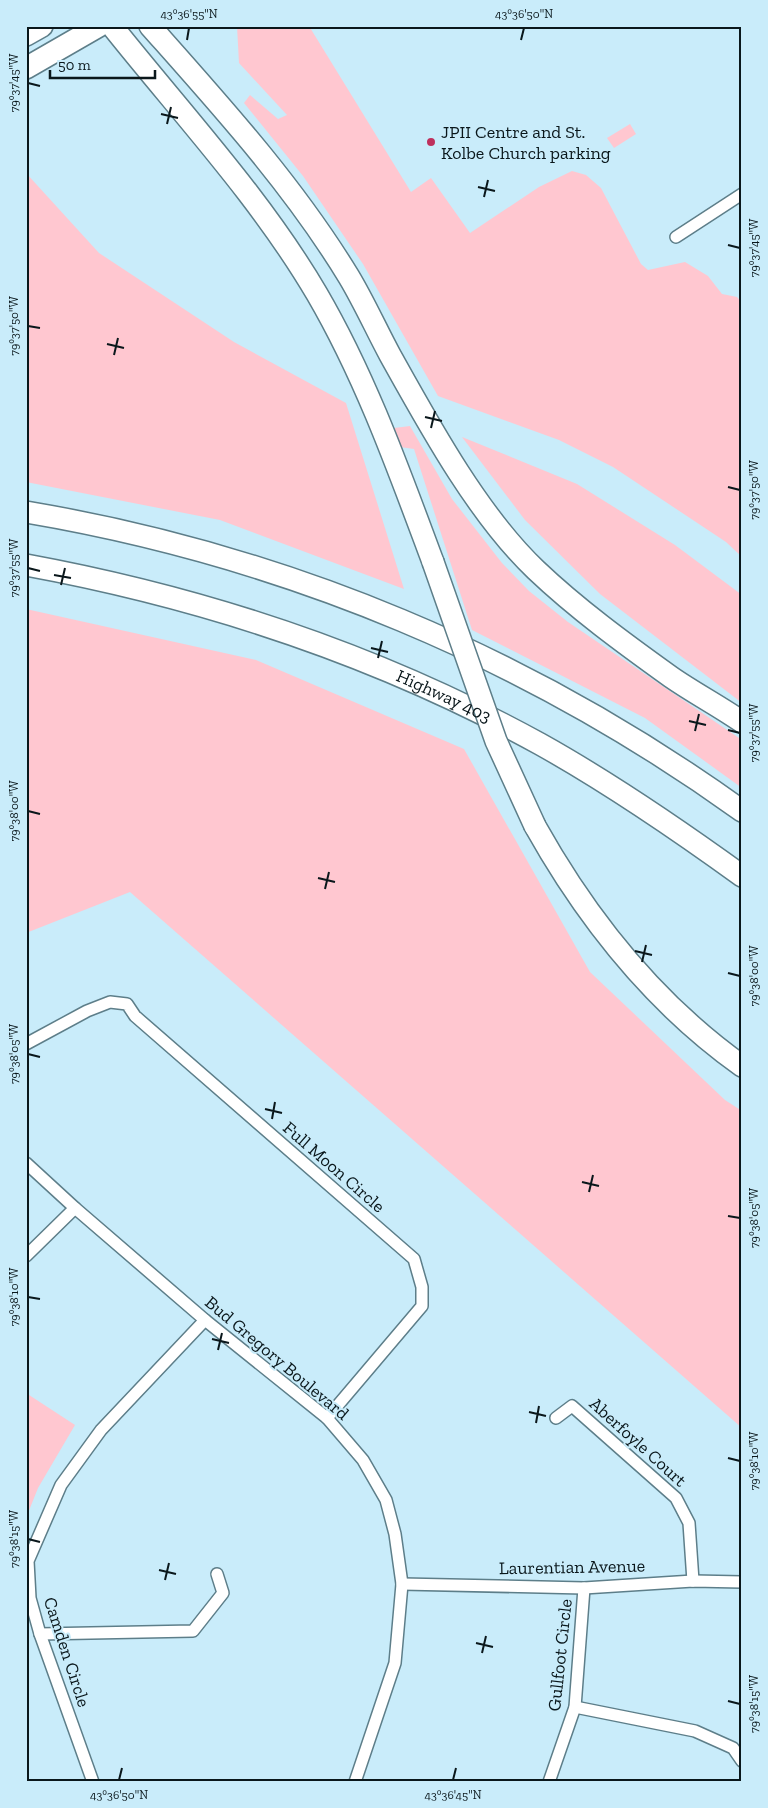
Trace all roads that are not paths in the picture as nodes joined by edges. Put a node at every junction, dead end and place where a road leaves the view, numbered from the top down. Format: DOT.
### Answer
graph roads {
  1 [pos="42,26"];
  2 [pos="99,26"];
  3 [pos="112,26"];
  4 [pos="150,26"];
  5 [pos="26,35"];
  6 [pos="26,68"];
  7 [pos="742,194"];
  8 [pos="676,237"];
  9 [pos="26,512"];
  10 [pos="26,565"];
  11 [pos="742,722"];
  12 [pos="742,811"];
  13 [pos="742,876"];
  14 [pos="26,1044"];
  15 [pos="742,1066"];
  16 [pos="26,1163"];
  17 [pos="75,1208"];
  18 [pos="26,1256"];
  19 [pos="205,1320"];
  20 [pos="327,1418"];
  21 [pos="556,1418"];
  22 [pos="217,1574"];
  23 [pos="693,1581"];
  24 [pos="742,1582"];
  25 [pos="402,1584"];
  26 [pos="584,1588"];
  27 [pos="40,1634"];
  28 [pos="575,1708"];
  29 [pos="742,1761"];
  30 [pos="93,1782"];
  31 [pos="355,1782"];
  32 [pos="549,1782"];
  1 -- 5 [label="highway"];
  2 -- 6 [label="highway"];
  3 -- 15 [label="highway, bridge"];
  4 -- 11 [label="highway"];
  7 -- 8 [label="street"];
  9 -- 12 [label="highway"];
  10 -- 13 [label="highway, Highway 403"];
  14 -- 20 [label="street, Full Moon Circle"];
  16 -- 17 [label="street, Bud Gregory Boulevard"];
  17 -- 18 [label="street"];
  17 -- 19 [label="street, Bud Gregory Boulevard"];
  19 -- 20 [label="street, Bud Gregory Boulevard"];
  19 -- 27 [label="street, Camden Circle"];
  20 -- 25 [label="street, Bud Gregory Boulevard"];
  21 -- 23 [label="street, Aberfoyle Court"];
  22 -- 27 [label="street"];
  23 -- 24 [label="street, Laurentian Avenue"];
  23 -- 26 [label="street, Laurentian Avenue"];
  25 -- 26 [label="street, Laurentian Avenue"];
  25 -- 31 [label="street, Bud Gregory Boulevard"];
  26 -- 28 [label="street, Gullfoot Circle"];
  27 -- 30 [label="street, Camden Circle"];
  28 -- 29 [label="street"];
  28 -- 32 [label="street, Gullfoot Circle"];
}
